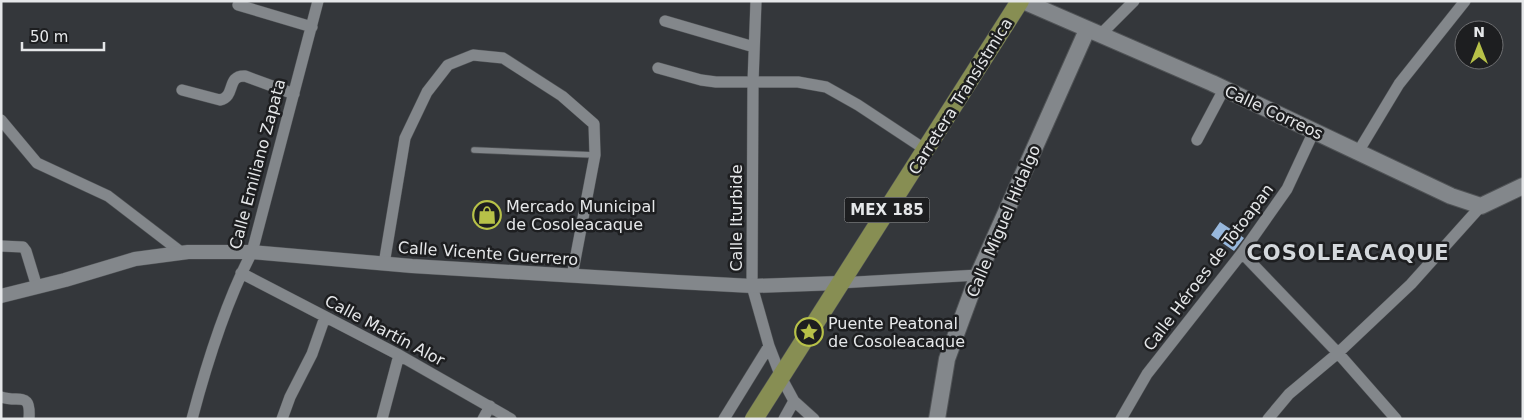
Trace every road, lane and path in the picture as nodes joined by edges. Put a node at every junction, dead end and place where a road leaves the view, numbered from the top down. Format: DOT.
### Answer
graph roads {
  1 [pos="318,1"];
  2 [pos="756,1"];
  3 [pos="1021,1"];
  4 [pos="1134,1"];
  5 [pos="1465,1"];
  6 [pos="238,5"];
  7 [pos="665,21"];
  8 [pos="312,26"];
  9 [pos="1093,32"];
  10 [pos="754,47"];
  11 [pos="658,68"];
  12 [pos="754,82"];
  13 [pos="1224,89"];
  14 [pos="182,90"];
  15 [pos="294,94"];
  16 [pos="1,120"];
  17 [pos="1314,131"];
  18 [pos="1197,140"];
  19 [pos="474,150"];
  20 [pos="926,150"];
  21 [pos="1358,152"];
  22 [pos="595,155"];
  23 [pos="1523,186"];
  24 [pos="1481,206"];
  25 [pos="1,246"];
  26 [pos="181,252"];
  27 [pos="252,252"];
  28 [pos="1242,252"];
  29 [pos="384,264"];
  30 [pos="241,273"];
  31 [pos="978,275"];
  32 [pos="572,276"];
  33 [pos="839,283"];
  34 [pos="752,286"];
  35 [pos="37,287"];
  36 [pos="1,296"];
  37 [pos="325,317"];
  38 [pos="769,346"];
  39 [pos="1338,353"];
  40 [pos="399,355"];
  41 [pos="781,377"];
  42 [pos="1,397"];
  43 [pos="794,401"];
  44 [pos="490,406"];
  45 [pos="29,419"];
  46 [pos="192,419"];
  47 [pos="282,419"];
  48 [pos="382,419"];
  49 [pos="483,419"];
  50 [pos="511,419"];
  51 [pos="724,419"];
  52 [pos="754,419"];
  53 [pos="784,419"];
  54 [pos="814,419"];
  55 [pos="937,419"];
  56 [pos="1121,419"];
  57 [pos="1268,419"];
  58 [pos="1396,419"];
  1 -- 8 [label="street, Calle Emiliano Zapata"];
  2 -- 10 [label="street, Calle Iturbide"];
  3 -- 9 [label="main road, Calle Correos"];
  3 -- 20 [label="main road, Carretera Transístmica / MEX 185"];
  4 -- 9 [label="street"];
  5 -- 21 [label="street"];
  6 -- 8 [label="street"];
  7 -- 10 [label="street"];
  8 -- 15 [label="street, Calle Emiliano Zapata"];
  9 -- 13 [label="main road, Calle Correos"];
  9 -- 31 [label="main road, Calle Miguel Hidalgo"];
  10 -- 12 [label="street, Calle Iturbide"];
  11 -- 12 [label="street"];
  12 -- 20 [label="street"];
  12 -- 34 [label="street, Calle Iturbide"];
  13 -- 17 [label="main road, Calle Correos"];
  13 -- 18 [label="street"];
  14 -- 15 [label="street"];
  15 -- 27 [label="street, Calle Emiliano Zapata"];
  16 -- 26 [label="street"];
  17 -- 21 [label="main road, Calle Correos"];
  17 -- 28 [label="street, Calle Héroes de Totoapan"];
  19 -- 22 [label="lane"];
  20 -- 33 [label="main road, Carretera Transístmica / MEX 185"];
  21 -- 24 [label="main road, Calle Correos"];
  22 -- 29 [label="street"];
  22 -- 32 [label="street"];
  23 -- 24 [label="main road"];
  24 -- 39 [label="street"];
  25 -- 35 [label="street"];
  26 -- 27 [label="street, Calle Vicente Guerrero"];
  26 -- 35 [label="street, Calle Vicente Guerrero"];
  27 -- 29 [label="street, Calle Vicente Guerrero"];
  27 -- 30 [label="street, Calle Emiliano Zapata"];
  28 -- 39 [label="street"];
  28 -- 56 [label="street, Calle Héroes de Totoapan"];
  29 -- 32 [label="street, Calle Vicente Guerrero"];
  30 -- 37 [label="street, Calle Martín Alor"];
  30 -- 46 [label="street, Calle Emiliano Zapata"];
  31 -- 33 [label="street, Calle Vicente Guerrero"];
  31 -- 55 [label="main road, Calle Miguel Hidalgo"];
  32 -- 34 [label="street, Calle Vicente Guerrero"];
  33 -- 34 [label="street, Calle Vicente Guerrero"];
  33 -- 41 [label="main road, Carretera Transístmica / MEX 185"];
  34 -- 38 [label="street, Calle Iturbide"];
  35 -- 36 [label="street, Calle Vicente Guerrero"];
  37 -- 40 [label="street, Calle Martín Alor"];
  37 -- 47 [label="street"];
  38 -- 41 [label="street, Calle Iturbide"];
  38 -- 51 [label="street"];
  39 -- 57 [label="street"];
  39 -- 58 [label="street"];
  40 -- 44 [label="street, Calle Martín Alor"];
  40 -- 48 [label="street"];
  41 -- 43 [label="street, Calle Iturbide"];
  41 -- 52 [label="main road, Carretera Transístmica / MEX 185"];
  42 -- 45 [label="street"];
  43 -- 53 [label="street"];
  43 -- 54 [label="street, Calle Iturbide"];
  44 -- 49 [label="street"];
  44 -- 50 [label="street, Calle Martín Alor"];
}
